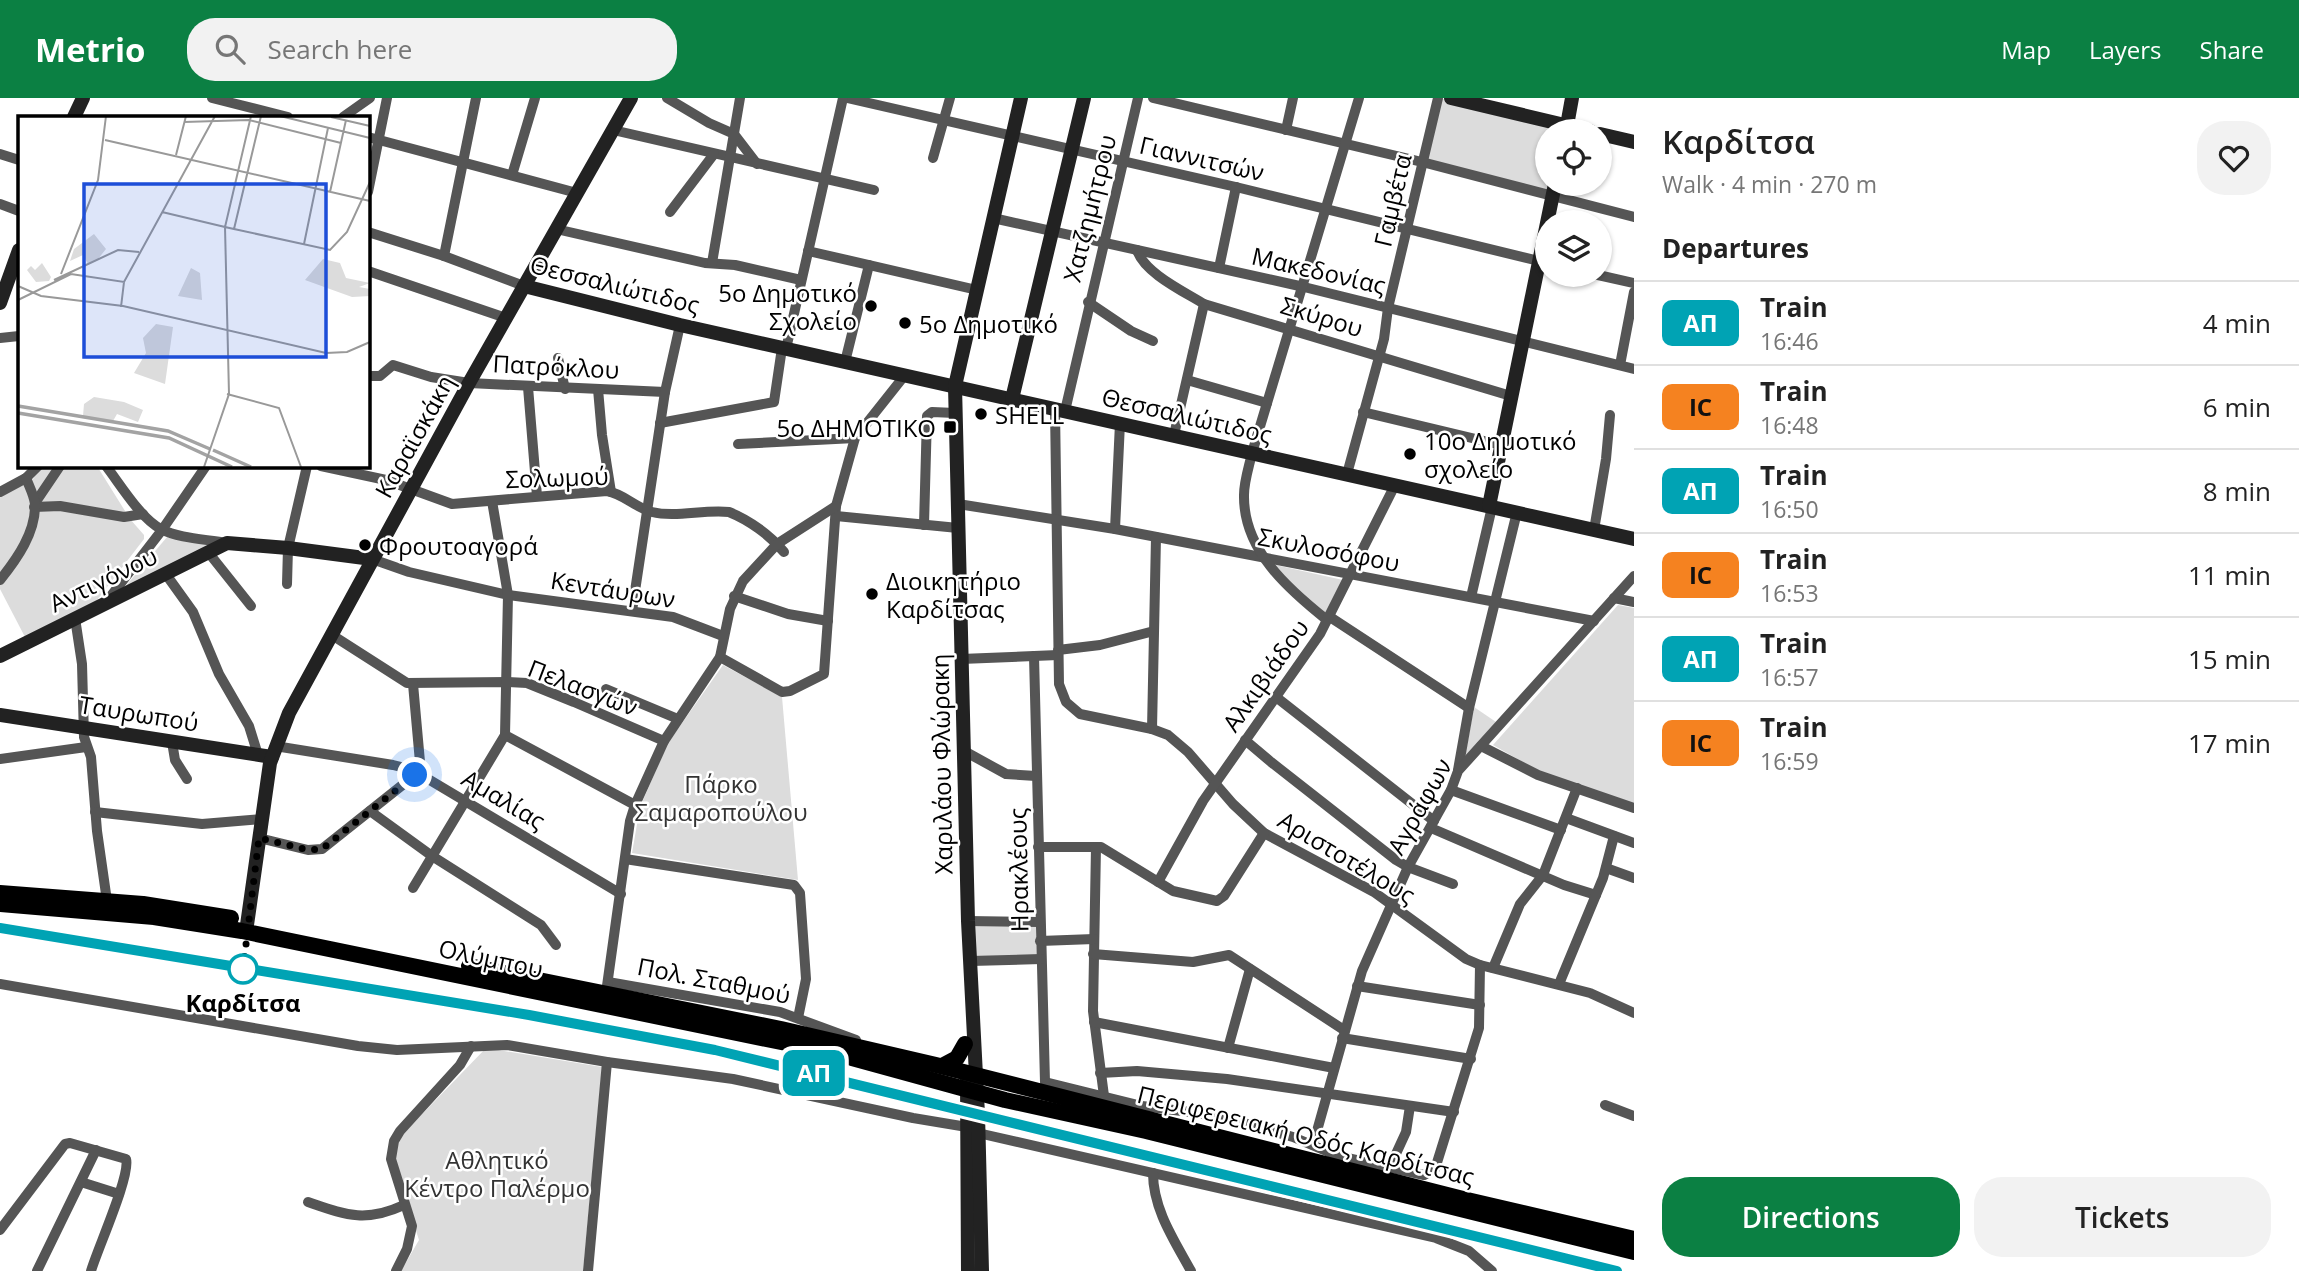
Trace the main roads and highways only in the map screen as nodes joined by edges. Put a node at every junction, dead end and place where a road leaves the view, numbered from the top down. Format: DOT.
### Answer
graph roads {
  1 [pos="83,98"];
  2 [pos="631,98"];
  3 [pos="1021,98"];
  4 [pos="1084,98"];
  5 [pos="1451,98"];
  6 [pos="1573,98"];
  7 [pos="74,116"];
  8 [pos="1568,119"];
  9 [pos="1535,120"];
  10 [pos="1612,137"];
  11 [pos="1634,142"];
  12 [pos="18,253"];
  13 [pos="524,286"];
  14 [pos="1537,287"];
  15 [pos="0,303"];
  16 [pos="955,386"];
  17 [pos="1012,399"];
  18 [pos="1490,506"];
  19 [pos="1634,538"];
  20 [pos="372,559"];
  21 [pos="0,656"];
  22 [pos="0,715"];
  23 [pos="268,753"];
  24 [pos="0,892"];
  25 [pos="0,904"];
  26 [pos="247,926"];
  27 [pos="968,926"];
  28 [pos="965,1044"];
  29 [pos="942,1066"];
  30 [pos="971,1074"];
  31 [pos="972,1091"];
  32 [pos="1634,1239"];
  33 [pos="1634,1252"];
  34 [pos="975,1266"];
  1 -- 7 [label="main road"];
  2 -- 13 [label="main road, Καραϊσκάκη"];
  3 -- 16 [label="main road, Χαριλάου Φλώρακη"];
  4 -- 17 [label="main road"];
  5 -- 9 [label="main road"];
  6 -- 8 [label="main road"];
  10 -- 11 [label="main road"];
  12 -- 15 [label="main road"];
  13 -- 16 [label="main road, Θεσσαλιώτιδος"];
  13 -- 20 [label="main road, Καραϊσκάκη"];
  14 -- 18 [label="main road"];
  16 -- 17 [label="main road, Θεσσαλιώτιδος"];
  16 -- 27 [label="main road, Χαριλάου Φλώρακη"];
  17 -- 18 [label="main road, Θεσσαλιώτιδος"];
  18 -- 19 [label="main road, Θεσσαλιώτιδος"];
  20 -- 21 [label="main road, Αντιγόνου"];
  20 -- 23 [label="main road, Καραϊσκάκη"];
  22 -- 23 [label="main road, Ταυρωπού"];
  23 -- 26 [label="main road, Καραϊσκάκη"];
  24 -- 26 [label="main road, Ολύμπου"];
  25 -- 26 [label="main road, Ολύμπου"];
  26 -- 29 [label="main road, Ολύμπου"];
  26 -- 31 [label="main road, Ολύμπου"];
  27 -- 28 [label="main road, Χαριλάου Φλώρακη"];
  27 -- 30 [label="main road, Χαριλάου Φλώρακη"];
  28 -- 29 [label="main road"];
  28 -- 30 [label="main road, Χαριλάου Φλώρακη"];
  29 -- 30 [label="main road, Ολύμπου"];
  30 -- 31 [label="main road"];
  30 -- 32 [label="main road, Περιφερειακή Οδός Καρδίτσας"];
  31 -- 33 [label="main road, Περιφερειακή Οδός Καρδίτσας"];
  31 -- 34 [label="main road"];
}
